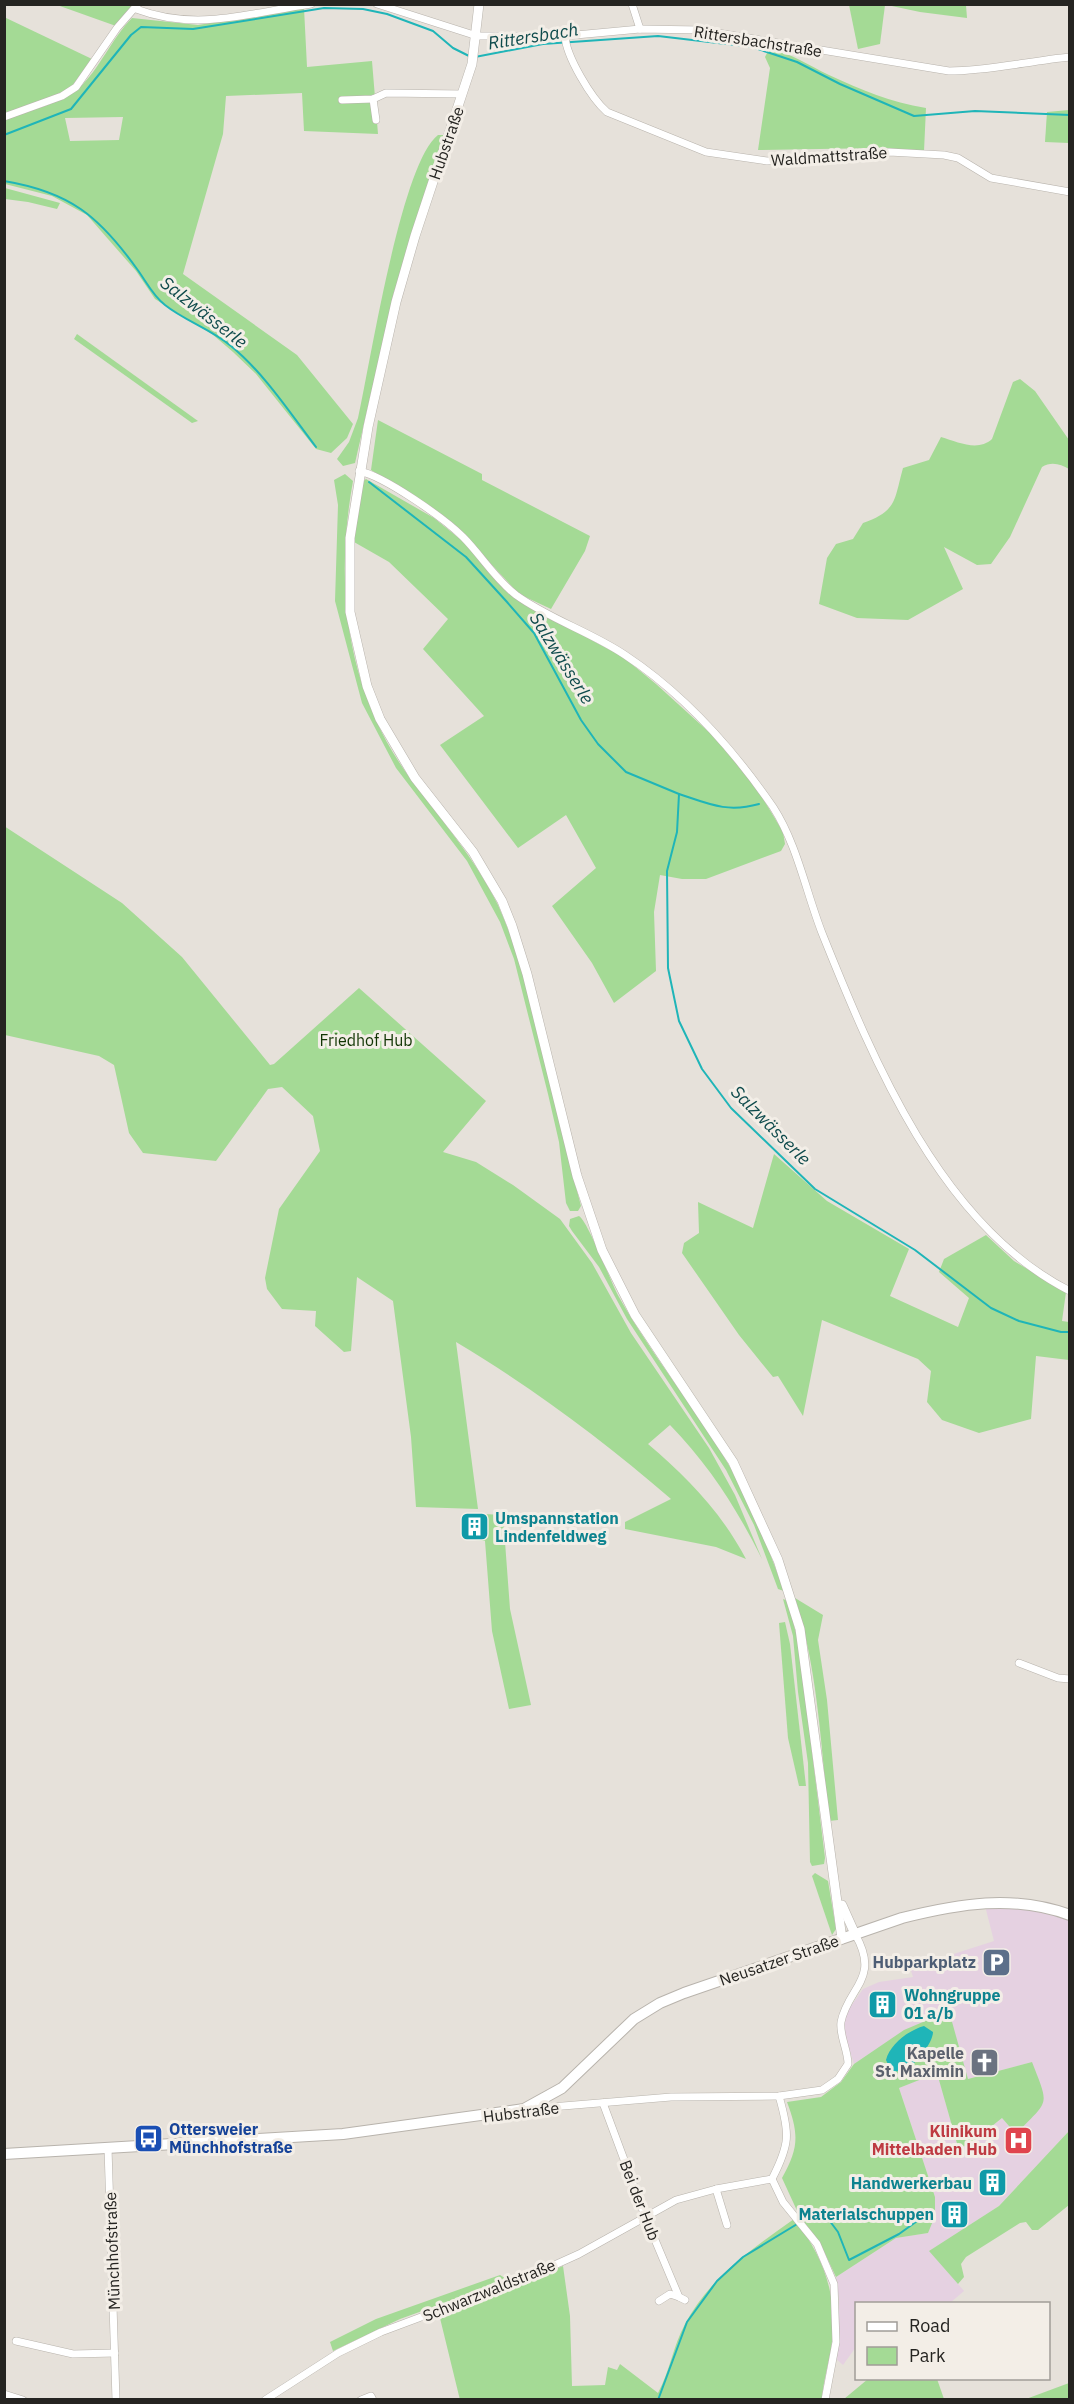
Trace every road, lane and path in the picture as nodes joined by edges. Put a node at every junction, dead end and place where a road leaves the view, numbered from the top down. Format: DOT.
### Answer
graph roads {
  1 [pos="311,4"];
  2 [pos="377,4"];
  3 [pos="479,4"];
  4 [pos="632,4"];
  5 [pos="137,7"];
  6 [pos="640,29"];
  7 [pos="477,36"];
  8 [pos="565,36"];
  9 [pos="1070,57"];
  10 [pos="462,94"];
  11 [pos="373,99"];
  12 [pos="342,100"];
  13 [pos="4,117"];
  14 [pos="376,120"];
  15 [pos="1070,192"];
  16 [pos="359,471"];
  17 [pos="1070,1291"];
  18 [pos="1019,1664"];
  19 [pos="1070,1679"];
  20 [pos="839,1898"];
  21 [pos="1070,1915"];
  22 [pos="855,1934"];
  23 [pos="842,1939"];
  24 [pos="779,2096"];
  25 [pos="603,2103"];
  26 [pos="524,2109"];
  27 [pos="108,2148"];
  28 [pos="4,2154"];
  29 [pos="772,2179"];
  30 [pos="716,2189"];
  31 [pos="645,2216"];
  32 [pos="727,2225"];
  33 [pos="658,2301"];
  34 [pos="16,2341"];
  35 [pos="115,2353"];
  36 [pos="4,2394"];
  37 [pos="825,2397"];
  38 [pos="23,2400"];
  39 [pos="116,2400"];
  40 [pos="266,2400"];
  41 [pos="361,2400"];
  42 [pos="373,2400"];
  1 -- 5 [label="street"];
  2 -- 7 [label="street, Rittersbachstraße"];
  3 -- 7 [label="street, Hubstraße"];
  4 -- 6 [label="street"];
  5 -- 13 [label="street"];
  6 -- 8 [label="street, Rittersbachstraße"];
  6 -- 9 [label="street, Rittersbachstraße"];
  7 -- 8 [label="street, Rittersbachstraße"];
  7 -- 10 [label="street, Hubstraße"];
  8 -- 15 [label="street, Waldmattstraße"];
  10 -- 11 [label="street, Hubstraße"];
  10 -- 16 [label="street, Hubstraße"];
  11 -- 12 [label="street, Hubstraße"];
  11 -- 14 [label="street"];
  16 -- 17 [label="street"];
  16 -- 20 [label="street, Hubstraße"];
  18 -- 19 [label="street"];
  20 -- 22 [label="street, Hubstraße"];
  20 -- 23 [label="street, Hubstraße"];
  21 -- 22 [label="main road, Neusatzer Straße"];
  22 -- 23 [label="main road, Neusatzer Straße"];
  22 -- 24 [label="street, Hubstraße"];
  23 -- 26 [label="main road, Neusatzer Straße"];
  24 -- 25 [label="street, Hubstraße"];
  24 -- 29 [label="street"];
  25 -- 26 [label="street, Hubstraße"];
  25 -- 31 [label="street, Bei der Hub"];
  26 -- 27 [label="main road, Hubstraße"];
  27 -- 28 [label="main road, Hubstraße"];
  27 -- 35 [label="street, Münchhofstraße"];
  29 -- 30 [label="street, Schwarzwaldstraße"];
  29 -- 37 [label="street"];
  30 -- 31 [label="street, Schwarzwaldstraße"];
  30 -- 32 [label="street"];
  31 -- 33 [label="street, Bei der Hub"];
  31 -- 40 [label="street, Schwarzwaldstraße"];
  34 -- 35 [label="street"];
  35 -- 39 [label="street, Münchhofstraße"];
  36 -- 38 [label="street"];
  41 -- 42 [label="street"];
}
